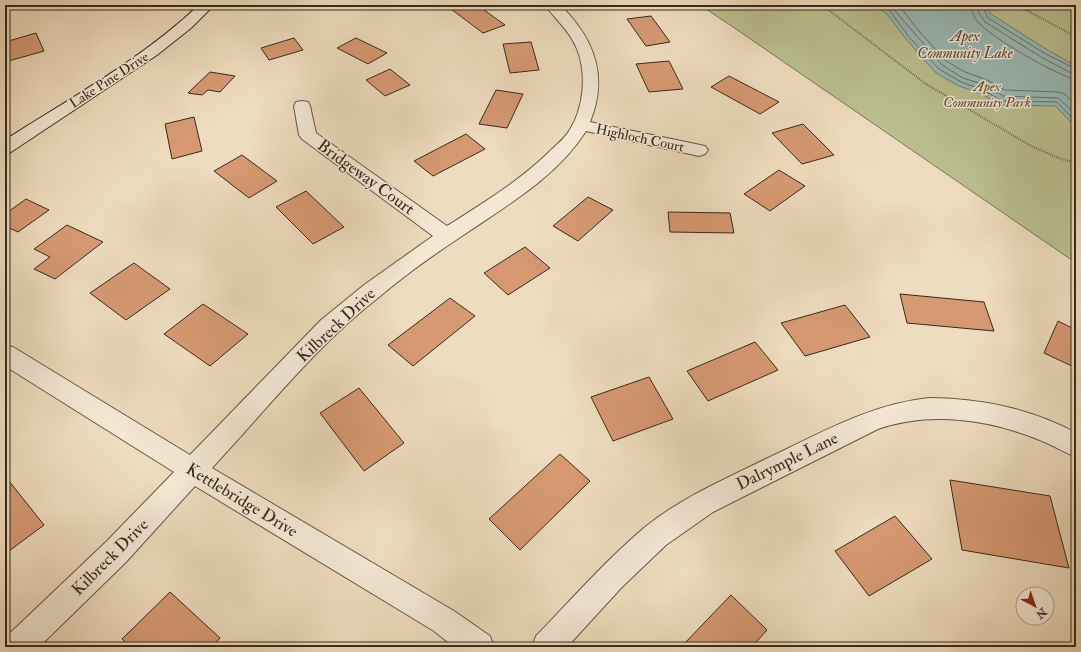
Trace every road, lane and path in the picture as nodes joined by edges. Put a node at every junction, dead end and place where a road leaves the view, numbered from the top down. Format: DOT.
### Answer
graph roads {
  1 [pos="207,5"];
  2 [pos="552,5"];
  3 [pos="822,5"];
  4 [pos="1017,5"];
  5 [pos="1076,36"];
  6 [pos="302,106"];
  7 [pos="581,125"];
  8 [pos="5,148"];
  9 [pos="699,150"];
  10 [pos="1076,164"];
  11 [pos="447,236"];
  12 [pos="5,354"];
  13 [pos="1076,446"];
  14 [pos="192,470"];
  15 [pos="18,647"];
  16 [pos="478,647"];
  17 [pos="547,647"];
  1 -- 8 [label="street, Lake Pine Drive"];
  2 -- 7 [label="street, Kilbreck Drive"];
  3 -- 10 [label="path"];
  4 -- 5 [label="path"];
  6 -- 11 [label="street, Bridgeway Court"];
  7 -- 9 [label="street, Highloch Court"];
  7 -- 11 [label="street, Kilbreck Drive"];
  11 -- 14 [label="street, Kilbreck Drive"];
  12 -- 14 [label="street, Kettlebridge Drive"];
  13 -- 17 [label="street, Dalrymple Lane"];
  14 -- 15 [label="street, Kilbreck Drive"];
  14 -- 16 [label="street, Kettlebridge Drive"];
}
